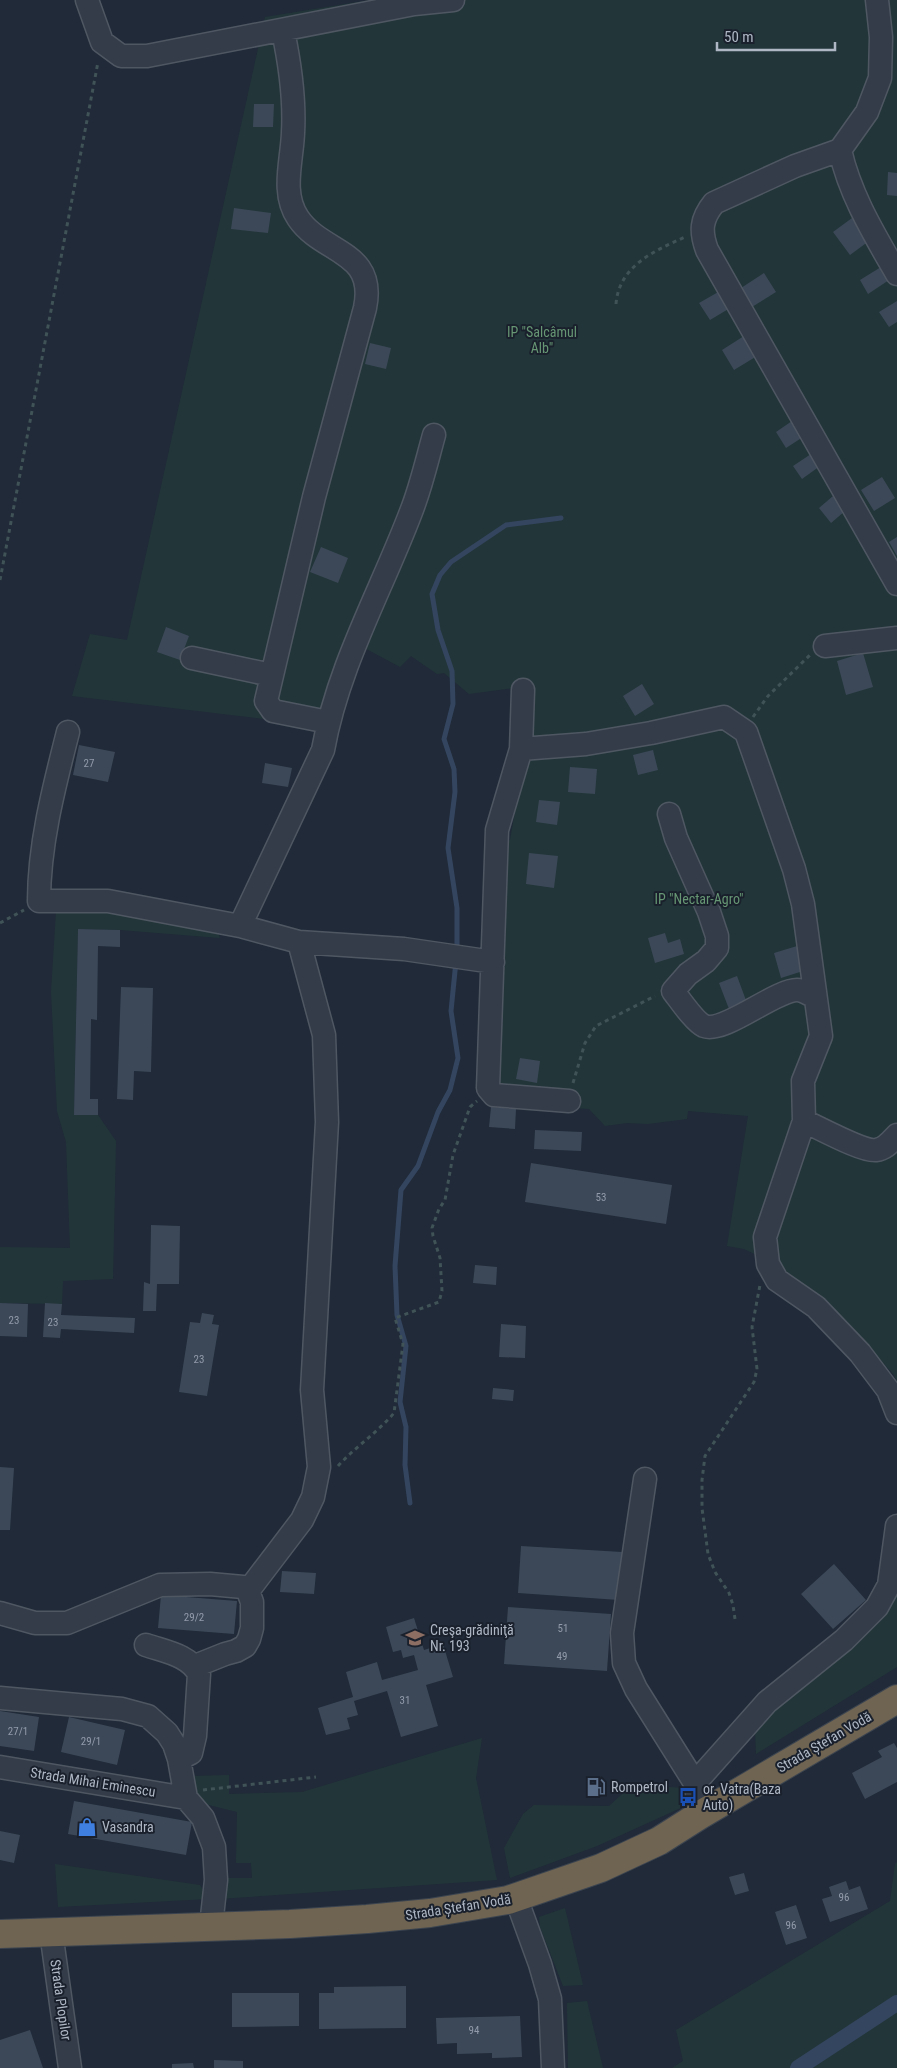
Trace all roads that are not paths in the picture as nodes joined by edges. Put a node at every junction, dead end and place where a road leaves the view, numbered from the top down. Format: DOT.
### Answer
graph roads {
  1 [pos="87,0"];
  2 [pos="453,0"];
  3 [pos="877,0"];
  4 [pos="283,31"];
  5 [pos="840,150"];
  6 [pos="897,274"];
  7 [pos="434,435"];
  8 [pos="897,584"];
  9 [pos="897,638"];
  10 [pos="825,646"];
  11 [pos="192,658"];
  12 [pos="271,675"];
  13 [pos="523,690"];
  14 [pos="328,722"];
  15 [pos="68,732"];
  16 [pos="521,749"];
  17 [pos="669,814"];
  18 [pos="240,926"];
  19 [pos="299,942"];
  20 [pos="493,962"];
  21 [pos="815,997"];
  22 [pos="569,1101"];
  23 [pos="804,1121"];
  24 [pos="897,1134"];
  25 [pos="897,1413"];
  26 [pos="645,1479"];
  27 [pos="897,1526"];
  28 [pos="248,1591"];
  29 [pos="0,1613"];
  30 [pos="146,1646"];
  31 [pos="195,1666"];
  32 [pos="0,1698"];
  33 [pos="897,1700"];
  34 [pos="179,1759"];
  35 [pos="0,1767"];
  36 [pos="696,1783"];
  37 [pos="186,1795"];
  38 [pos="700,1815"];
  39 [pos="516,1898"];
  40 [pos="211,1926"];
  41 [pos="51,1932"];
  42 [pos="0,1934"];
  43 [pos="70,2068"];
  44 [pos="553,2068"];
  1 -- 4 [label="street"];
  2 -- 4 [label="street"];
  3 -- 5 [label="street"];
  4 -- 12 [label="street"];
  5 -- 6 [label="street"];
  5 -- 8 [label="street"];
  7 -- 14 [label="street"];
  9 -- 10 [label="street"];
  11 -- 12 [label="street"];
  12 -- 14 [label="street"];
  13 -- 16 [label="street"];
  14 -- 18 [label="street"];
  15 -- 18 [label="street"];
  16 -- 20 [label="street"];
  16 -- 21 [label="street"];
  17 -- 21 [label="street"];
  18 -- 19 [label="street"];
  19 -- 20 [label="street"];
  19 -- 28 [label="street"];
  20 -- 22 [label="street"];
  21 -- 23 [label="street"];
  23 -- 24 [label="street"];
  23 -- 25 [label="street"];
  26 -- 36 [label="street"];
  27 -- 36 [label="street"];
  28 -- 29 [label="street"];
  28 -- 31 [label="street"];
  30 -- 31 [label="street"];
  31 -- 34 [label="street"];
  32 -- 34 [label="street"];
  33 -- 38 [label="highway, Strada Ștefan Vodă"];
  34 -- 37 [label="street"];
  35 -- 37 [label="street, Strada Mihai Eminescu"];
  36 -- 38 [label="street"];
  37 -- 40 [label="street"];
  38 -- 39 [label="highway, Strada Ștefan Vodă"];
  39 -- 40 [label="highway, Strada Ștefan Vodă"];
  39 -- 44 [label="street"];
  40 -- 41 [label="highway, Strada Ștefan Vodă"];
  41 -- 42 [label="highway, Strada Ștefan Vodă"];
  41 -- 43 [label="street, Strada Plopilor"];
}
